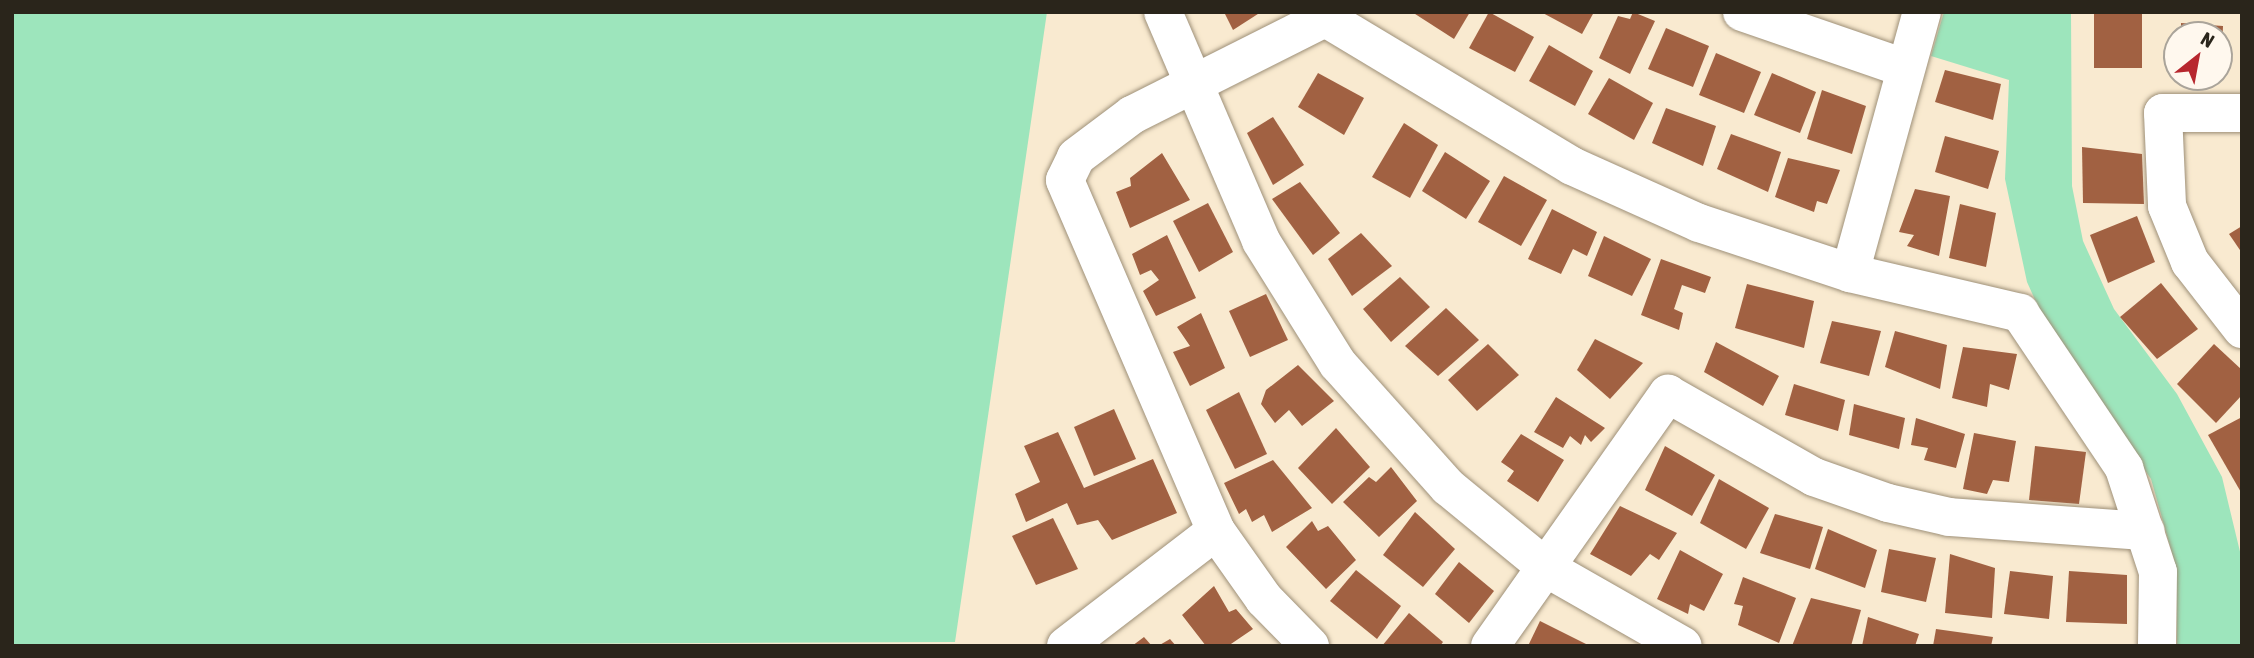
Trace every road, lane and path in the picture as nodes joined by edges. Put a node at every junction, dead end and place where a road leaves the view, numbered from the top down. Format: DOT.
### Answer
graph roads {
  1 [pos="1163,12"];
  2 [pos="1742,12"];
  3 [pos="1922,12"];
  4 [pos="1333,16"];
  5 [pos="1905,68"];
  6 [pos="1192,87"];
  7 [pos="2242,113"];
  8 [pos="1850,273"];
  9 [pos="2242,329"];
  10 [pos="1216,531"];
  11 [pos="2146,531"];
  12 [pos="1548,569"];
  13 [pos="1066,646"];
  14 [pos="1310,646"];
  15 [pos="1490,646"];
  16 [pos="1683,646"];
  17 [pos="2157,646"];
  1 -- 6 [label="street"];
  2 -- 5 [label="street"];
  3 -- 5 [label="street"];
  4 -- 6 [label="street"];
  4 -- 8 [label="street"];
  5 -- 8 [label="street"];
  6 -- 10 [label="street"];
  6 -- 12 [label="street"];
  7 -- 9 [label="street"];
  8 -- 11 [label="street"];
  10 -- 13 [label="street"];
  10 -- 14 [label="street"];
  11 -- 12 [label="street"];
  11 -- 17 [label="street"];
  12 -- 15 [label="street"];
  12 -- 16 [label="street"];
}
